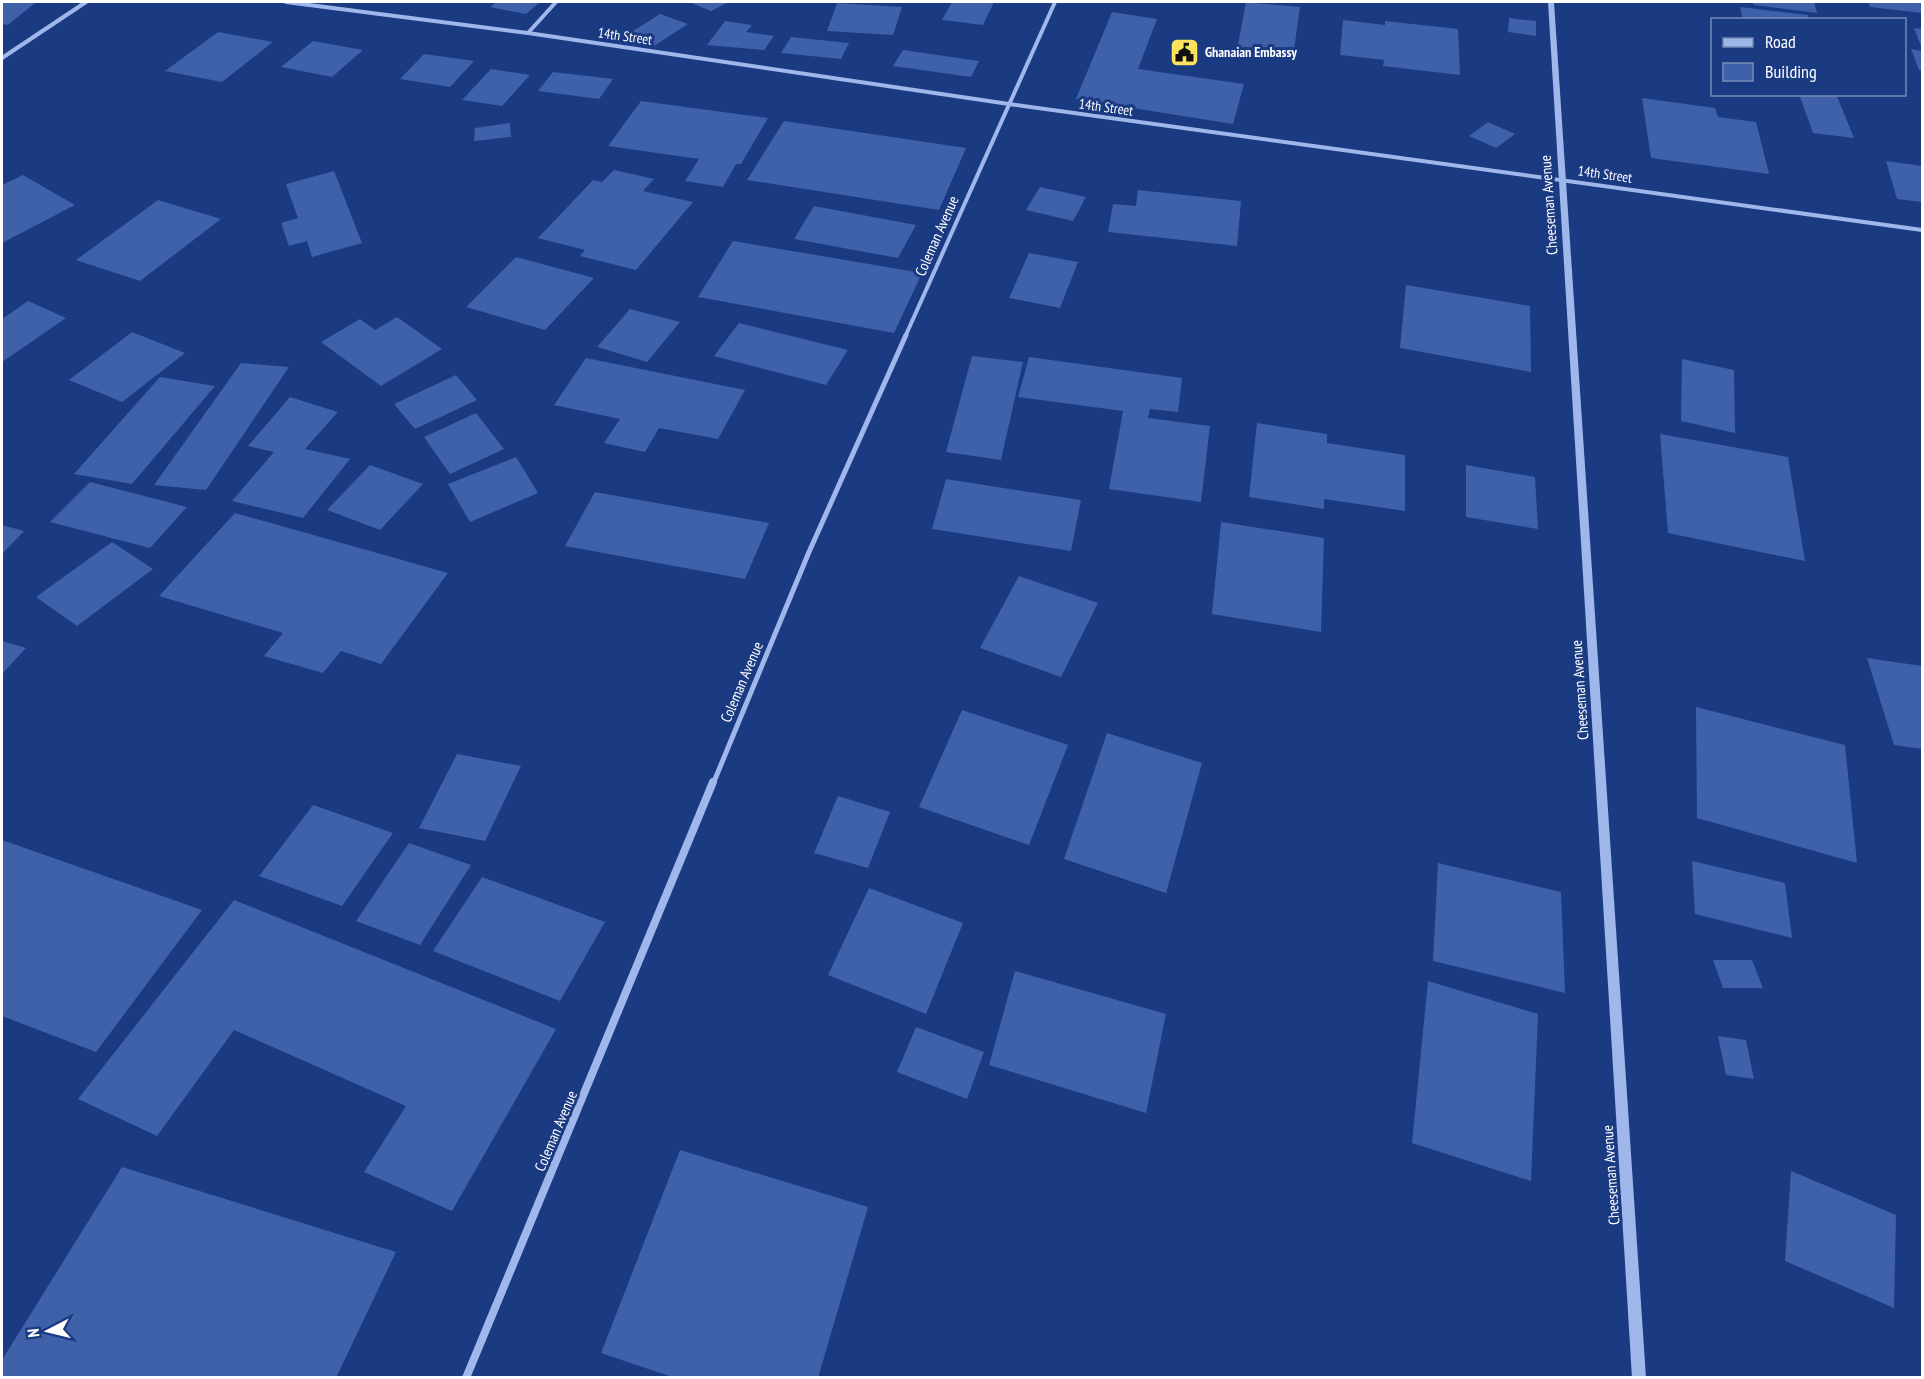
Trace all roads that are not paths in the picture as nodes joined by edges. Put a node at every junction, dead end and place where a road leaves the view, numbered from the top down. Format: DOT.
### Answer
graph roads {
  1 [pos="86,2"];
  2 [pos="286,2"];
  3 [pos="556,2"];
  4 [pos="1055,2"];
  5 [pos="1551,2"];
  6 [pos="528,33"];
  7 [pos="2,58"];
  8 [pos="1009,104"];
  9 [pos="1563,179"];
  10 [pos="1923,230"];
  11 [pos="466,1377"];
  12 [pos="1639,1377"];
  1 -- 7 [label="street"];
  2 -- 6 [label="street, 14th Street"];
  3 -- 6 [label="street"];
  4 -- 8 [label="street, Coleman Avenue"];
  5 -- 9 [label="street, Cheeseman Avenue"];
  6 -- 8 [label="street, 14th Street"];
  8 -- 9 [label="street, 14th Street"];
  8 -- 11 [label="street, Coleman Avenue"];
  9 -- 10 [label="street, 14th Street"];
  9 -- 12 [label="street, Cheeseman Avenue"];
}
